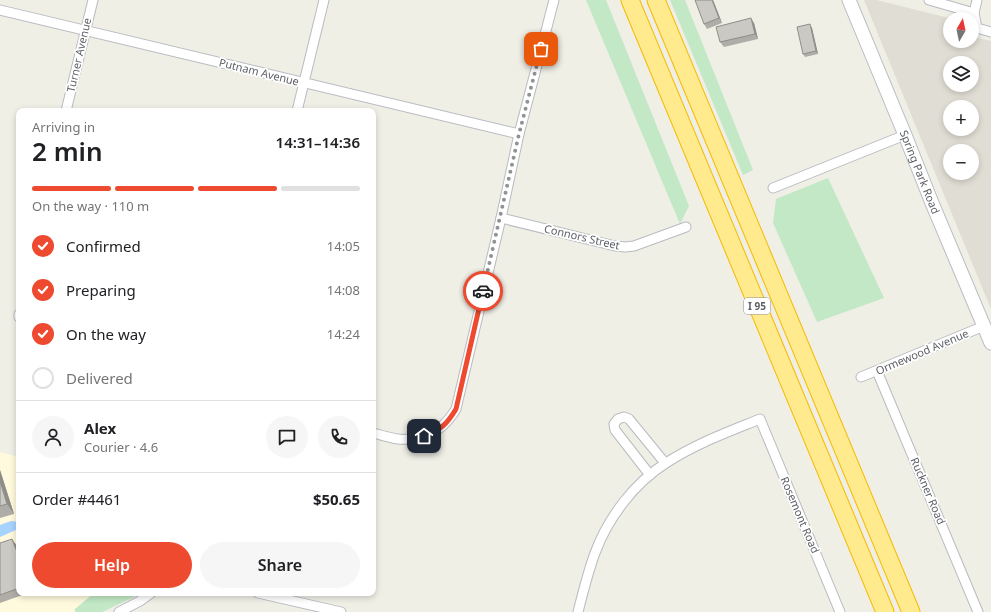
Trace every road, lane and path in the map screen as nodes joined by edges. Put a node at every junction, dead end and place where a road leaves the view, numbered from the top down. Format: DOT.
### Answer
graph roads {
  1 [pos="93,0"];
  2 [pos="324,0"];
  3 [pos="554,0"];
  4 [pos="630,0"];
  5 [pos="656,0"];
  6 [pos="849,0"];
  7 [pos="930,0"];
  8 [pos="977,0"];
  9 [pos="0,10"];
  10 [pos="971,12"];
  11 [pos="974,12"];
  12 [pos="979,29"];
  13 [pos="85,31"];
  14 [pos="991,32"];
  15 [pos="304,83"];
  16 [pos="67,108"];
  17 [pos="298,108"];
  18 [pos="519,134"];
  19 [pos="905,135"];
  20 [pos="773,188"];
  21 [pos="501,218"];
  22 [pos="686,227"];
  23 [pos="984,326"];
  24 [pos="991,343"];
  25 [pos="877,371"];
  26 [pos="860,377"];
  27 [pos="376,434"];
  28 [pos="665,463"];
  29 [pos="650,475"];
  30 [pos="147,596"];
  31 [pos="271,596"];
  32 [pos="119,612"];
  33 [pos="341,612"];
  34 [pos="578,612"];
  35 [pos="840,612"];
  36 [pos="885,612"];
  37 [pos="911,612"];
  38 [pos="978,612"];
  1 -- 13 [label="street, Turner Avenue"];
  2 -- 15 [label="street"];
  3 -- 18 [label="street"];
  4 -- 36 [label="highway, I 95"];
  5 -- 37 [label="highway, I 95"];
  6 -- 19 [label="main road, Spring Park Road"];
  7 -- 10 [label="street"];
  8 -- 11 [label="street"];
  9 -- 13 [label="street, Putnam Avenue"];
  12 -- 14 [label="street"];
  13 -- 15 [label="street, Putnam Avenue"];
  13 -- 16 [label="street, Turner Avenue"];
  15 -- 17 [label="street"];
  15 -- 18 [label="street, Putnam Avenue"];
  18 -- 21 [label="street"];
  19 -- 20 [label="street"];
  19 -- 23 [label="main road, Spring Park Road"];
  21 -- 22 [label="street, Connors Street"];
  21 -- 27 [label="street"];
  23 -- 24 [label="main road, Spring Park Road"];
  23 -- 25 [label="street, Ormewood Avenue"];
  25 -- 26 [label="street, Ormewood Avenue"];
  25 -- 38 [label="street, Ruckner Road"];
  28 -- 29 [label="street"];
  28 -- 29 [label="street"];
  28 -- 35 [label="street, Rosemont Road"];
  29 -- 34 [label="street"];
  30 -- 32 [label="street"];
  31 -- 33 [label="street"];
}
